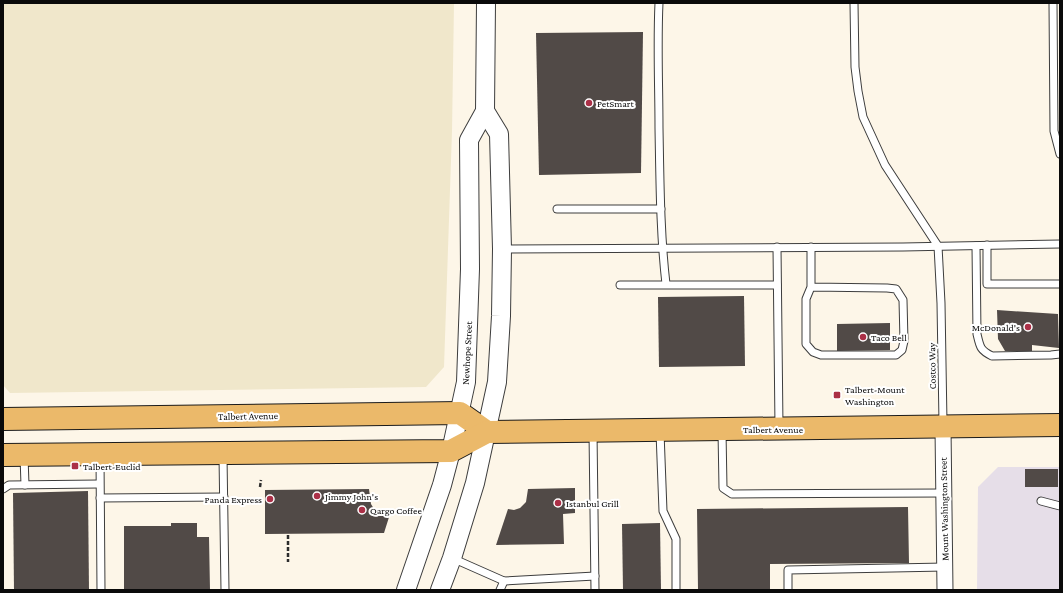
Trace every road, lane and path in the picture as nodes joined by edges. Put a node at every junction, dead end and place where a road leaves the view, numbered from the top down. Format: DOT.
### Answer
graph roads {
  1 [pos="486,3"];
  2 [pos="659,3"];
  3 [pos="854,3"];
  4 [pos="1053,3"];
  5 [pos="484,111"];
  6 [pos="1060,154"];
  7 [pos="557,209"];
  8 [pos="661,209"];
  9 [pos="1060,244"];
  10 [pos="987,245"];
  11 [pos="938,246"];
  12 [pos="976,246"];
  13 [pos="777,247"];
  14 [pos="811,247"];
  15 [pos="662,248"];
  16 [pos="502,249"];
  17 [pos="620,284"];
  18 [pos="666,284"];
  19 [pos="777,284"];
  20 [pos="1060,284"];
  21 [pos="811,287"];
  22 [pos="1060,354"];
  23 [pos="460,413"];
  24 [pos="3,419"];
  25 [pos="1060,425"];
  26 [pos="943,428"];
  27 [pos="722,429"];
  28 [pos="779,429"];
  29 [pos="593,430"];
  30 [pos="660,430"];
  31 [pos="487,432"];
  32 [pos="451,451"];
  33 [pos="223,454"];
  34 [pos="13,455"];
  35 [pos="100,455"];
  36 [pos="261,480"];
  37 [pos="100,484"];
  38 [pos="25,485"];
  39 [pos="260,487"];
  40 [pos="3,489"];
  41 [pos="944,493"];
  42 [pos="224,497"];
  43 [pos="100,498"];
  44 [pos="1041,501"];
  45 [pos="1060,506"];
  46 [pos="288,535"];
  47 [pos="452,558"];
  48 [pos="288,562"];
  49 [pos="945,568"];
  50 [pos="595,576"];
  51 [pos="504,581"];
  52 [pos="100,590"];
  53 [pos="225,590"];
  54 [pos="406,590"];
  55 [pos="440,590"];
  56 [pos="500,590"];
  57 [pos="595,590"];
  58 [pos="676,590"];
  59 [pos="788,590"];
  60 [pos="945,590"];
  1 -- 5 [label="street, Newhope Street"];
  2 -- 8 [label="lane"];
  3 -- 11 [label="lane"];
  4 -- 6 [label="lane"];
  5 -- 16 [label="street"];
  5 -- 23 [label="street, Newhope Street"];
  7 -- 8 [label="lane"];
  8 -- 15 [label="lane"];
  9 -- 10 [label="lane"];
  10 -- 12 [label="lane"];
  10 -- 20 [label="lane"];
  11 -- 12 [label="lane"];
  11 -- 14 [label="lane"];
  11 -- 26 [label="lane, Costco Way"];
  12 -- 22 [label="lane"];
  13 -- 14 [label="lane"];
  13 -- 15 [label="lane"];
  13 -- 19 [label="lane"];
  14 -- 21 [label="lane"];
  15 -- 16 [label="lane"];
  15 -- 18 [label="lane"];
  16 -- 31 [label="street"];
  17 -- 18 [label="lane"];
  18 -- 19 [label="lane"];
  19 -- 28 [label="lane"];
  21 -- 21 [label="lane"];
  23 -- 24 [label="main road, Talbert Avenue"];
  23 -- 31 [label="main road"];
  23 -- 32 [label="street, Newhope Street"];
  25 -- 26 [label="main road, Talbert Avenue"];
  26 -- 28 [label="main road, Talbert Avenue"];
  26 -- 41 [label="street, Mount Washington Street"];
  27 -- 28 [label="main road, Talbert Avenue"];
  27 -- 30 [label="main road, Talbert Avenue"];
  27 -- 41 [label="lane"];
  29 -- 30 [label="main road, Talbert Avenue"];
  29 -- 31 [label="main road, Talbert Avenue"];
  29 -- 50 [label="lane"];
  30 -- 58 [label="lane"];
  31 -- 32 [label="main road, Talbert Avenue"];
  31 -- 47 [label="street"];
  32 -- 33 [label="main road, Talbert Avenue"];
  32 -- 54 [label="street, Newhope Street"];
  33 -- 35 [label="main road, Talbert Avenue"];
  33 -- 42 [label="lane"];
  34 -- 35 [label="main road, Talbert Avenue"];
  34 -- 38 [label="lane"];
  35 -- 37 [label="lane"];
  36 -- 39 [label="path"];
  37 -- 38 [label="lane"];
  37 -- 43 [label="lane"];
  38 -- 40 [label="lane"];
  41 -- 49 [label="street, Mount Washington Street"];
  42 -- 43 [label="lane"];
  42 -- 53 [label="lane"];
  43 -- 52 [label="lane"];
  44 -- 45 [label="lane"];
  46 -- 48 [label="path"];
  47 -- 51 [label="lane"];
  47 -- 55 [label="street"];
  49 -- 59 [label="lane"];
  49 -- 60 [label="street, Mount Washington Street"];
  50 -- 51 [label="lane"];
  50 -- 57 [label="lane"];
  51 -- 56 [label="lane"];
}
